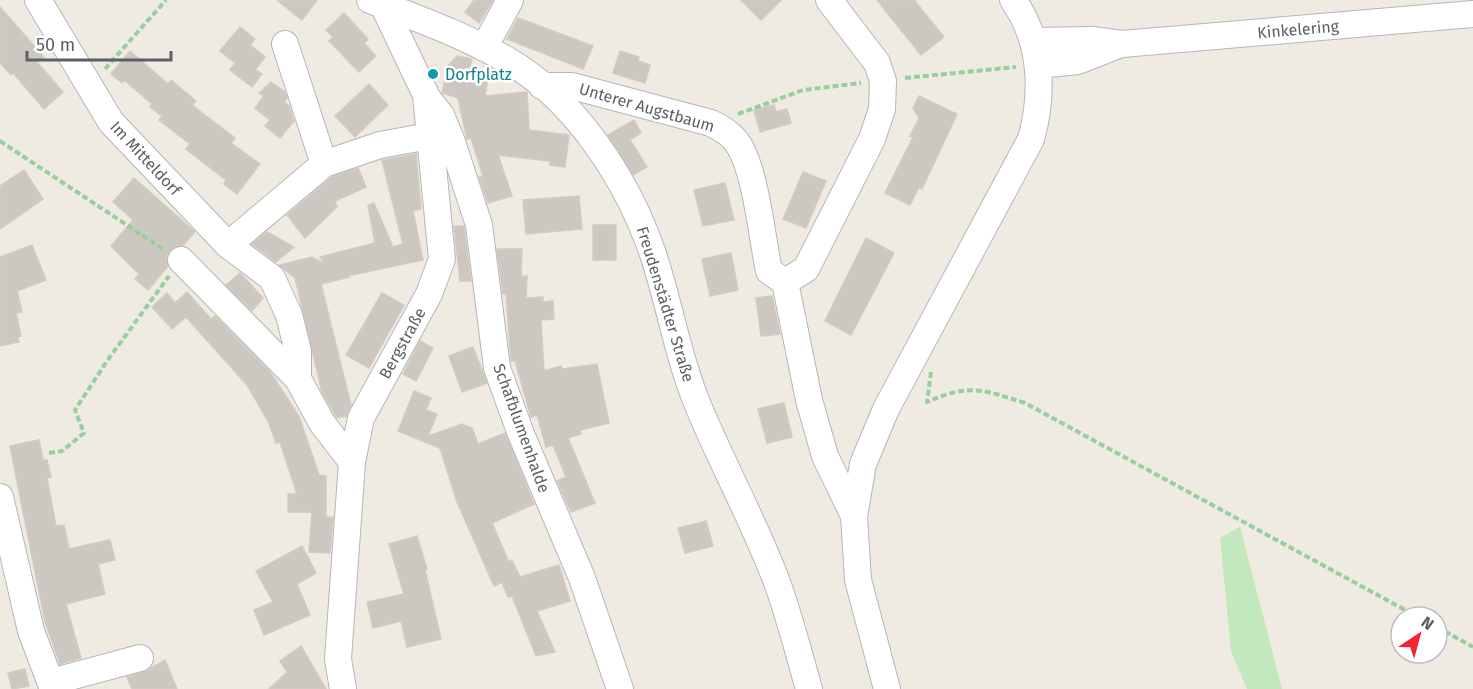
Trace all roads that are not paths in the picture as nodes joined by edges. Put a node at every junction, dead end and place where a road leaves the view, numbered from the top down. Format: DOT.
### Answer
graph roads {
  1 [pos="38,0"];
  2 [pos="510,0"];
  3 [pos="829,0"];
  4 [pos="1014,0"];
  5 [pos="376,2"];
  6 [pos="1473,14"];
  7 [pos="285,44"];
  8 [pos="484,48"];
  9 [pos="1035,53"];
  10 [pos="542,86"];
  11 [pos="426,94"];
  12 [pos="429,136"];
  13 [pos="324,164"];
  14 [pos="228,245"];
  15 [pos="181,260"];
  16 [pos="785,282"];
  17 [pos="298,379"];
  18 [pos="352,462"];
  19 [pos="0,497"];
  20 [pos="854,516"];
  21 [pos="140,658"];
  22 [pos="52,685"];
  23 [pos="343,689"];
  24 [pos="620,689"];
  25 [pos="809,689"];
  26 [pos="887,689"];
  1 -- 14 [label="street, Im Mitteldorf"];
  2 -- 8 [label="street"];
  3 -- 16 [label="street"];
  4 -- 9 [label="street"];
  5 -- 8 [label="street, Freudenstädter Straße"];
  5 -- 11 [label="street, Bergstraße"];
  6 -- 9 [label="street, Kinkelering"];
  7 -- 13 [label="street"];
  8 -- 10 [label="street, Freudenstädter Straße"];
  9 -- 20 [label="street"];
  10 -- 16 [label="street, Unterer Augstbaum"];
  10 -- 25 [label="street, Freudenstädter Straße"];
  11 -- 12 [label="street, Bergstraße"];
  11 -- 24 [label="street, Schafblumenhalde"];
  12 -- 13 [label="street"];
  12 -- 18 [label="street, Bergstraße"];
  13 -- 14 [label="street"];
  14 -- 17 [label="street, Im Mitteldorf"];
  15 -- 17 [label="street, Im Mitteldorf"];
  16 -- 20 [label="street, Unterer Augstbaum"];
  17 -- 18 [label="street, Im Mitteldorf"];
  18 -- 23 [label="street, Bergstraße"];
  19 -- 22 [label="street"];
  20 -- 26 [label="street"];
  21 -- 22 [label="street"];
}
